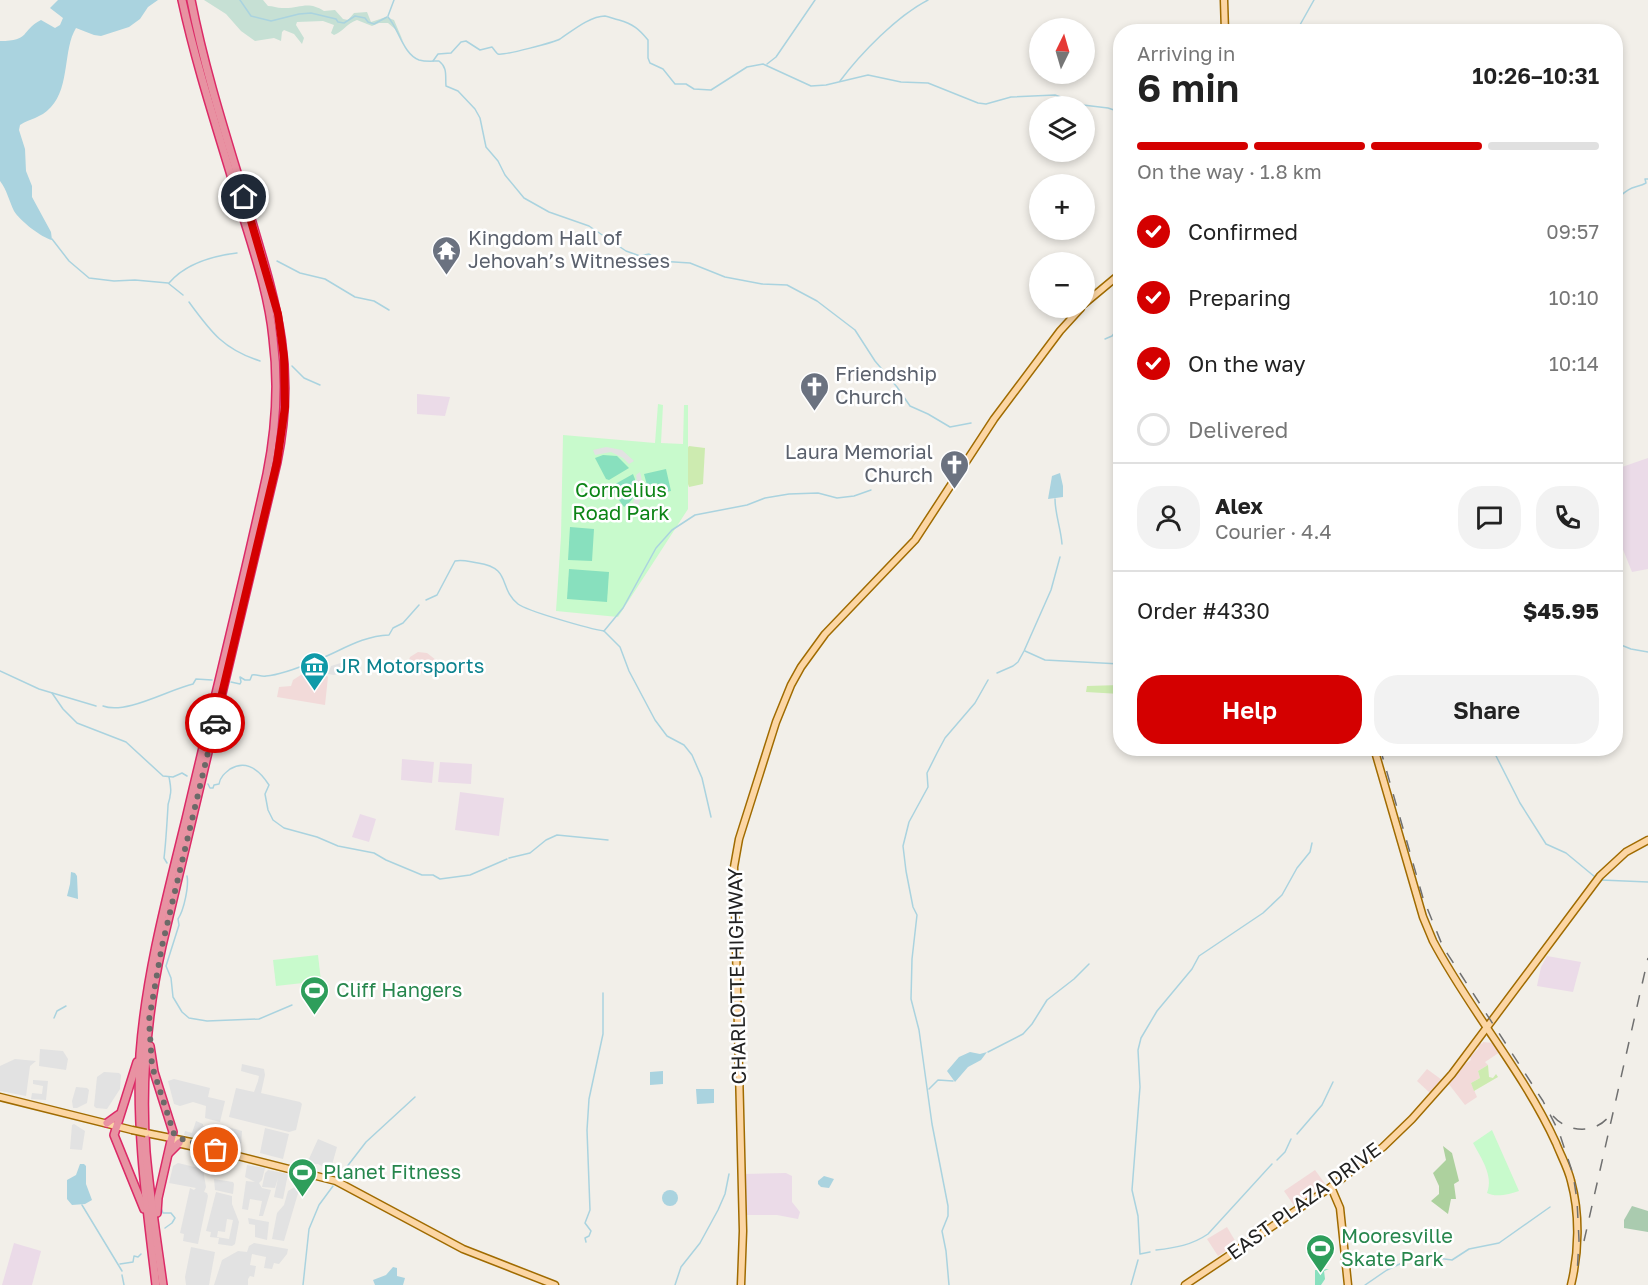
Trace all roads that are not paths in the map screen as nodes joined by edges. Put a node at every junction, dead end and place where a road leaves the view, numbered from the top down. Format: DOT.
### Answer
graph roads {
  1 [pos="182,0"];
  2 [pos="191,0"];
  3 [pos="1224,0"];
  4 [pos="1225,24"];
  5 [pos="1113,280"];
  6 [pos="1095,295"];
  7 [pos="1072,318"];
  8 [pos="1376,756"];
  9 [pos="1648,840"];
  10 [pos="149,1020"];
  11 [pos="1486,1028"];
  12 [pos="142,1030"];
  13 [pos="0,1097"];
  14 [pos="119,1113"];
  15 [pos="107,1124"];
  16 [pos="115,1125"];
  17 [pos="172,1128"];
  18 [pos="171,1139"];
  19 [pos="180,1141"];
  20 [pos="168,1155"];
  21 [pos="1331,1187"];
  22 [pos="152,1249"];
  23 [pos="160,1266"];
  24 [pos="156,1285"];
  25 [pos="163,1285"];
  26 [pos="555,1285"];
  27 [pos="741,1285"];
  28 [pos="1185,1285"];
  29 [pos="1348,1285"];
  30 [pos="1571,1285"];
  1 -- 12 [label="highway"];
  2 -- 10 [label="highway"];
  3 -- 4 [label="main road"];
  5 -- 6 [label="main road"];
  7 -- 27 [label="main road, CHARLOTTE HIGHWAY"];
  8 -- 11 [label="main road"];
  9 -- 11 [label="main road, EAST PLAZA DRIVE"];
  10 -- 17 [label="highway"];
  10 -- 23 [label="highway"];
  11 -- 21 [label="main road, EAST PLAZA DRIVE"];
  11 -- 30 [label="main road"];
  12 -- 14 [label="highway"];
  12 -- 22 [label="highway"];
  13 -- 15 [label="main road"];
  14 -- 15 [label="highway"];
  14 -- 16 [label="highway"];
  15 -- 16 [label="main road"];
  16 -- 18 [label="main road, bridge"];
  16 -- 22 [label="highway"];
  17 -- 18 [label="highway"];
  17 -- 19 [label="highway"];
  18 -- 19 [label="main road"];
  18 -- 20 [label="highway"];
  19 -- 20 [label="highway"];
  19 -- 26 [label="main road"];
  20 -- 23 [label="highway"];
  21 -- 28 [label="main road, EAST PLAZA DRIVE"];
  21 -- 29 [label="main road"];
  22 -- 24 [label="highway"];
  23 -- 25 [label="highway"];
}
